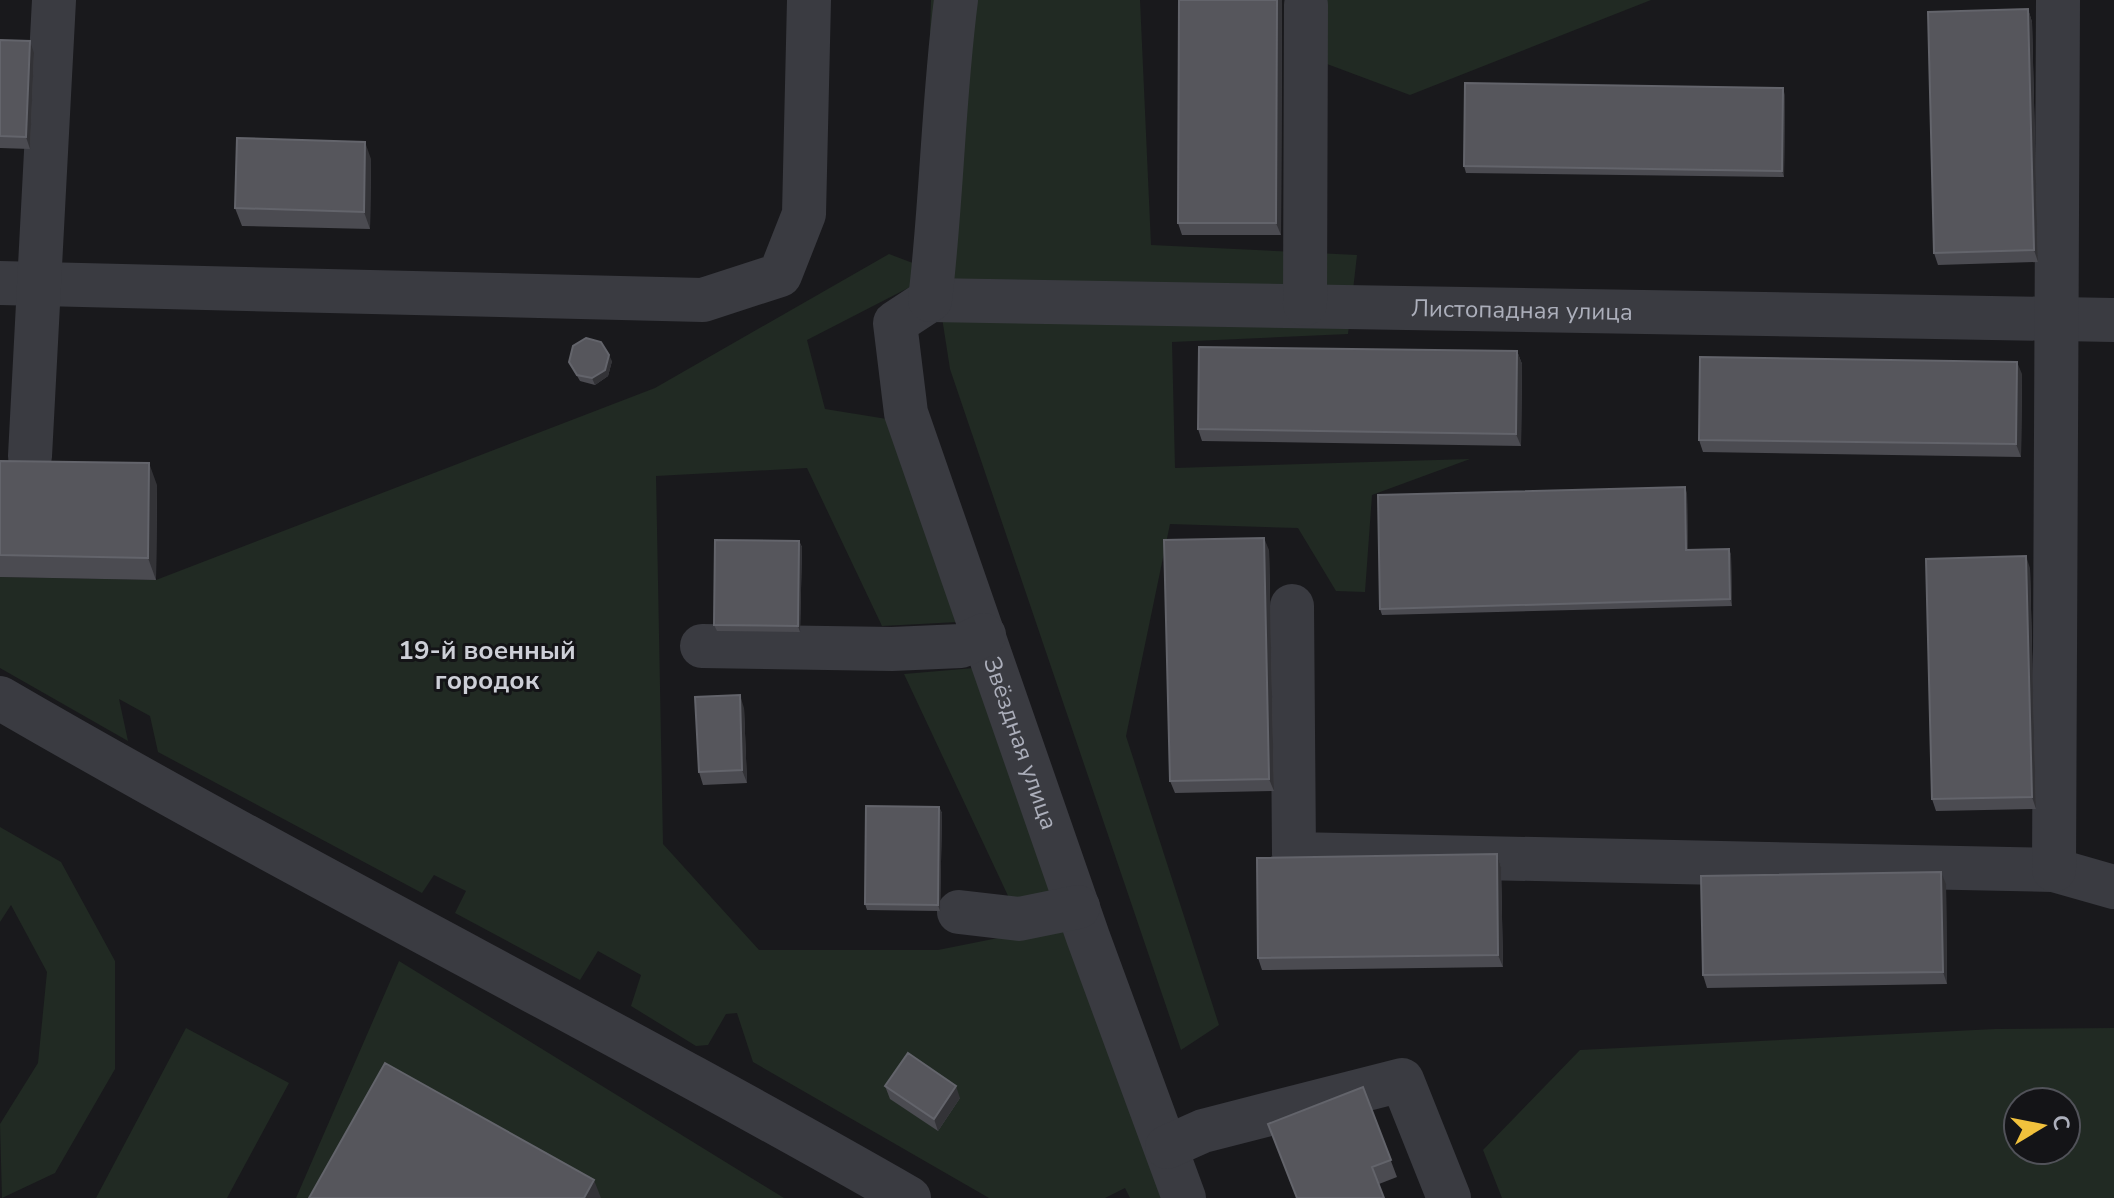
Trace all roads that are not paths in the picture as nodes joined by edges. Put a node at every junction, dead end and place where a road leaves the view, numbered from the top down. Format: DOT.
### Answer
graph roads {
  1 [pos="54,0"];
  2 [pos="809,0"];
  3 [pos="956,0"];
  4 [pos="2058,0"];
  5 [pos="1306,5"];
  6 [pos="19,283"];
  7 [pos="930,300"];
  8 [pos="1305,304"];
  9 [pos="2055,320"];
  10 [pos="2114,320"];
  11 [pos="30,456"];
  12 [pos="1292,606"];
  13 [pos="984,635"];
  14 [pos="702,646"];
  15 [pos="0,698"];
  16 [pos="2054,870"];
  17 [pos="2114,887"];
  18 [pos="1078,907"];
  19 [pos="959,912"];
  20 [pos="1167,1147"];
  21 [pos="909,1198"];
  22 [pos="1184,1198"];
  23 [pos="1449,1198"];
  1 -- 6 [label="street"];
  2 -- 6 [label="street"];
  3 -- 7 [label="street"];
  4 -- 9 [label="street"];
  5 -- 8 [label="street"];
  6 -- 11 [label="street"];
  7 -- 8 [label="street, Листопадная улица"];
  7 -- 13 [label="street, Звёздная улица"];
  8 -- 9 [label="street, Листопадная улица"];
  9 -- 10 [label="street, Листопадная улица"];
  9 -- 16 [label="street"];
  12 -- 16 [label="street"];
  13 -- 14 [label="street"];
  13 -- 18 [label="street, Звёздная улица"];
  15 -- 21 [label="street"];
  16 -- 17 [label="street"];
  18 -- 19 [label="street"];
  18 -- 20 [label="street, Звёздная улица"];
  20 -- 22 [label="street, Звёздная улица"];
  20 -- 23 [label="street"];
}
